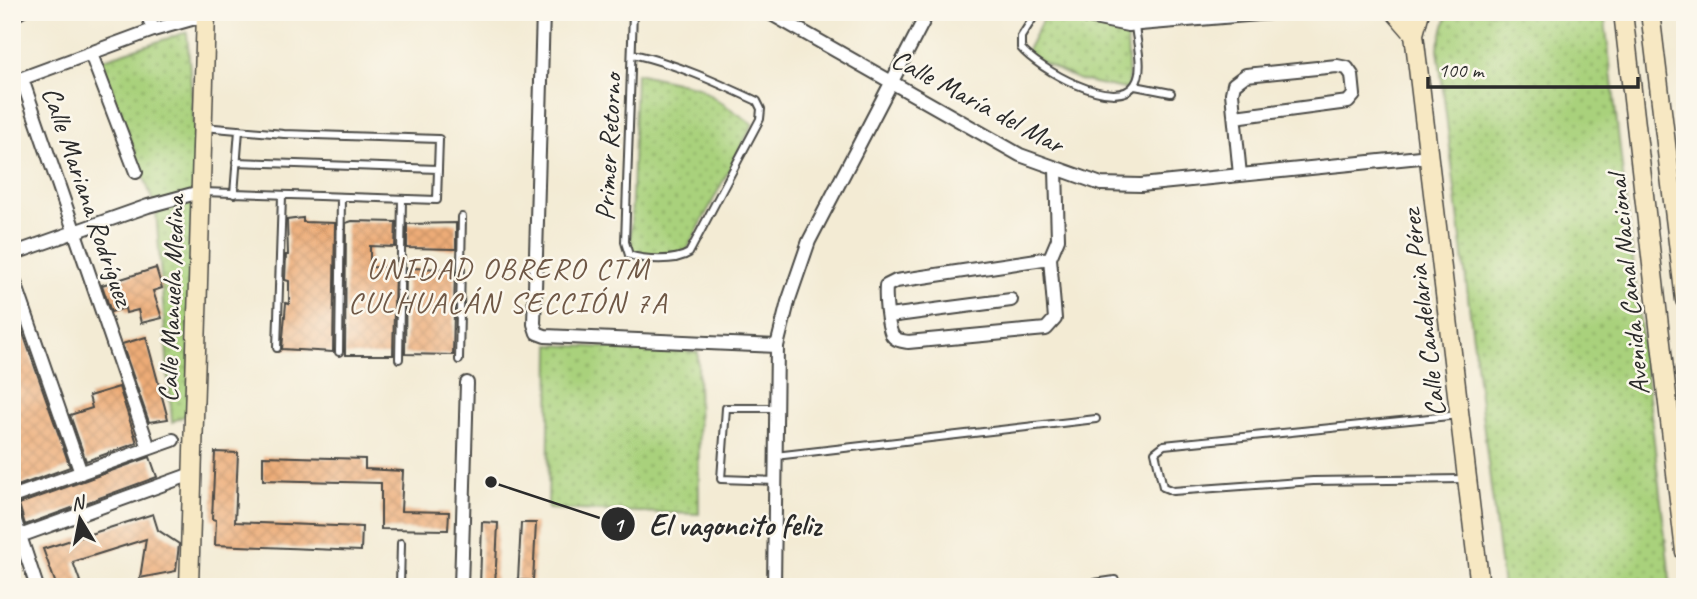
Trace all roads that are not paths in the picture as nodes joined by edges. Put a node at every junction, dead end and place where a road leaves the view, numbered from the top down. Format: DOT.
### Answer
graph roads {
  1 [pos="20,12"];
  2 [pos="147,12"];
  3 [pos="543,12"];
  4 [pos="633,12"];
  5 [pos="768,12"];
  6 [pos="928,12"];
  7 [pos="1037,12"];
  8 [pos="1283,12"];
  9 [pos="1395,12"];
  10 [pos="1420,12"];
  11 [pos="1623,12"];
  12 [pos="1650,12"];
  13 [pos="1066,13"];
  14 [pos="206,14"];
  15 [pos="1246,14"];
  16 [pos="12,15"];
  17 [pos="1090,16"];
  18 [pos="1135,25"];
  19 [pos="153,30"];
  20 [pos="1414,34"];
  21 [pos="91,54"];
  22 [pos="633,54"];
  23 [pos="17,81"];
  24 [pos="892,85"];
  25 [pos="1135,86"];
  26 [pos="1171,93"];
  27 [pos="1235,117"];
  28 [pos="203,127"];
  29 [pos="239,131"];
  30 [pos="1430,156"];
  31 [pos="236,162"];
  32 [pos="438,169"];
  33 [pos="1056,170"];
  34 [pos="136,172"];
  35 [pos="1240,175"];
  36 [pos="201,192"];
  37 [pos="234,194"];
  38 [pos="282,195"];
  39 [pos="341,197"];
  40 [pos="402,199"];
  41 [pos="463,217"];
  42 [pos="75,232"];
  43 [pos="12,254"];
  44 [pos="1050,258"];
  45 [pos="12,274"];
  46 [pos="1011,300"];
  47 [pos="1685,300"];
  48 [pos="889,316"];
  49 [pos="777,346"];
  50 [pos="277,348"];
  51 [pos="339,352"];
  52 [pos="399,359"];
  53 [pos="459,360"];
  54 [pos="467,383"];
  55 [pos="776,408"];
  56 [pos="1461,415"];
  57 [pos="1096,419"];
  58 [pos="173,440"];
  59 [pos="149,448"];
  60 [pos="775,456"];
  61 [pos="81,473"];
  62 [pos="186,476"];
  63 [pos="1468,478"];
  64 [pos="776,481"];
  65 [pos="1681,493"];
  66 [pos="12,497"];
  67 [pos="12,512"];
  68 [pos="20,536"];
  69 [pos="401,543"];
  70 [pos="1685,552"];
  71 [pos="1115,580"];
  72 [pos="37,587"];
  73 [pos="189,587"];
  74 [pos="400,587"];
  75 [pos="461,587"];
  76 [pos="774,587"];
  77 [pos="1067,587"];
  78 [pos="1480,587"];
  1 -- 16 [label="street"];
  2 -- 19 [label="street"];
  3 -- 49 [label="street"];
  4 -- 22 [label="lane, Primer Retorno"];
  5 -- 24 [label="street, Calle María del Mar"];
  6 -- 24 [label="street"];
  7 -- 25 [label="lane"];
  8 -- 15 [label="street"];
  9 -- 20 [label="street"];
  10 -- 20 [label="street, Calle Candelaria Pérez"];
  11 -- 65 [label="street, Avenida Canal Nacional"];
  12 -- 47 [label="street, Avenida Canal Nacional"];
  13 -- 17 [label="street"];
  14 -- 19 [label="street"];
  14 -- 28 [label="street, Calle Manuela Medina"];
  15 -- 18 [label="street"];
  17 -- 18 [label="street"];
  18 -- 25 [label="lane"];
  19 -- 21 [label="street"];
  20 -- 30 [label="street, Calle Candelaria Pérez"];
  21 -- 23 [label="street"];
  21 -- 34 [label="street"];
  22 -- 22 [label="lane, Primer Retorno"];
  23 -- 42 [label="street, Calle Mariana Rodríguez"];
  24 -- 33 [label="street, Calle María del Mar"];
  24 -- 49 [label="street"];
  25 -- 26 [label="lane"];
  27 -- 27 [label="street"];
  27 -- 35 [label="street"];
  28 -- 29 [label="lane"];
  28 -- 36 [label="street, Calle Manuela Medina"];
  29 -- 31 [label="lane"];
  29 -- 32 [label="lane"];
  30 -- 35 [label="street, Calle María del Mar"];
  30 -- 56 [label="street, Calle Candelaria Pérez"];
  31 -- 32 [label="lane"];
  31 -- 37 [label="lane"];
  32 -- 40 [label="lane"];
  33 -- 35 [label="street, Calle María del Mar"];
  33 -- 44 [label="street"];
  36 -- 37 [label="lane"];
  36 -- 42 [label="street"];
  36 -- 73 [label="street, Calle Manuela Medina"];
  37 -- 38 [label="lane"];
  38 -- 39 [label="lane"];
  38 -- 50 [label="lane"];
  39 -- 40 [label="lane"];
  39 -- 51 [label="lane"];
  40 -- 52 [label="lane"];
  41 -- 53 [label="lane"];
  42 -- 43 [label="street"];
  42 -- 59 [label="street, Calle Mariana Rodríguez"];
  44 -- 48 [label="street"];
  44 -- 48 [label="street"];
  45 -- 61 [label="street"];
  46 -- 48 [label="street"];
  49 -- 55 [label="street"];
  54 -- 75 [label="street"];
  55 -- 60 [label="street"];
  55 -- 64 [label="lane"];
  56 -- 63 [label="street, Calle Candelaria Pérez"];
  56 -- 63 [label="lane"];
  57 -- 60 [label="lane"];
  58 -- 59 [label="street"];
  59 -- 61 [label="street"];
  60 -- 64 [label="street"];
  61 -- 66 [label="street"];
  62 -- 68 [label="street"];
  63 -- 78 [label="street, Calle Candelaria Pérez"];
  64 -- 76 [label="street"];
  65 -- 70 [label="street, Avenida Canal Nacional"];
  67 -- 68 [label="street"];
  68 -- 72 [label="street"];
  69 -- 74 [label="lane"];
  71 -- 77 [label="lane"];
}
